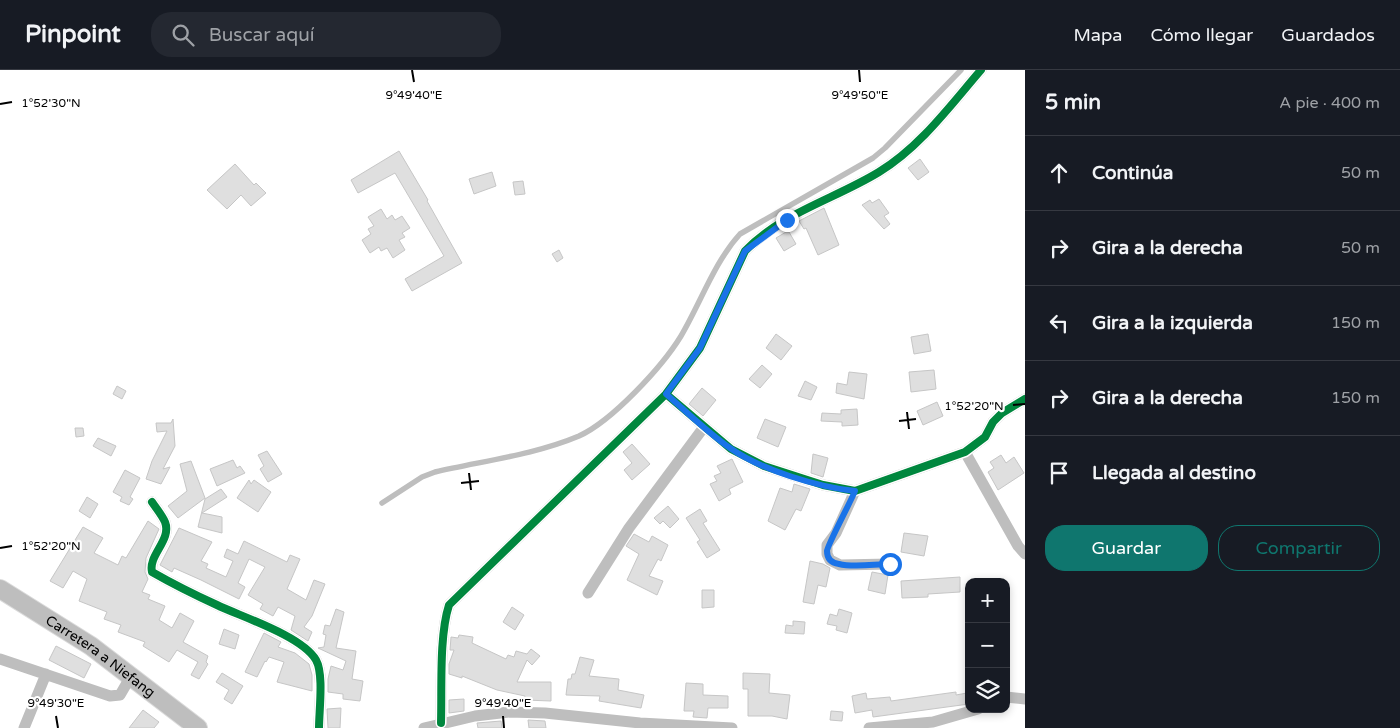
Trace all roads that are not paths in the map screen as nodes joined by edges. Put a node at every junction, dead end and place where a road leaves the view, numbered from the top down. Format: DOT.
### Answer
graph roads {
  1 [pos="961,70"];
  2 [pos="981,70"];
  3 [pos="666,394"];
  4 [pos="1025,399"];
  5 [pos="704,427"];
  6 [pos="965,452"];
  7 [pos="855,491"];
  8 [pos="152,502"];
  9 [pos="382,503"];
  10 [pos="1025,554"];
  11 [pos="890,564"];
  12 [pos="0,589"];
  13 [pos="588,593"];
  14 [pos="0,659"];
  15 [pos="46,674"];
  16 [pos="131,676"];
  17 [pos="1010,698"];
  18 [pos="1025,699"];
  19 [pos="965,713"];
  20 [pos="441,723"];
  21 [pos="24,728"];
  22 [pos="198,728"];
  23 [pos="320,728"];
  24 [pos="424,728"];
  25 [pos="732,728"];
  26 [pos="869,728"];
  1 -- 9 [label="lane"];
  2 -- 3 [label="street"];
  3 -- 5 [label="street"];
  3 -- 20 [label="street"];
  4 -- 6 [label="street"];
  5 -- 7 [label="street"];
  5 -- 13 [label="street"];
  6 -- 7 [label="street"];
  6 -- 10 [label="street"];
  7 -- 11 [label="street"];
  8 -- 23 [label="street"];
  12 -- 16 [label="main road, Carretera a Niefang"];
  14 -- 15 [label="street"];
  15 -- 16 [label="street"];
  15 -- 21 [label="street"];
  16 -- 22 [label="main road, Carretera a Niefang"];
  17 -- 18 [label="street"];
  19 -- 26 [label="street"];
  20 -- 24 [label="street"];
  20 -- 25 [label="street"];
}
